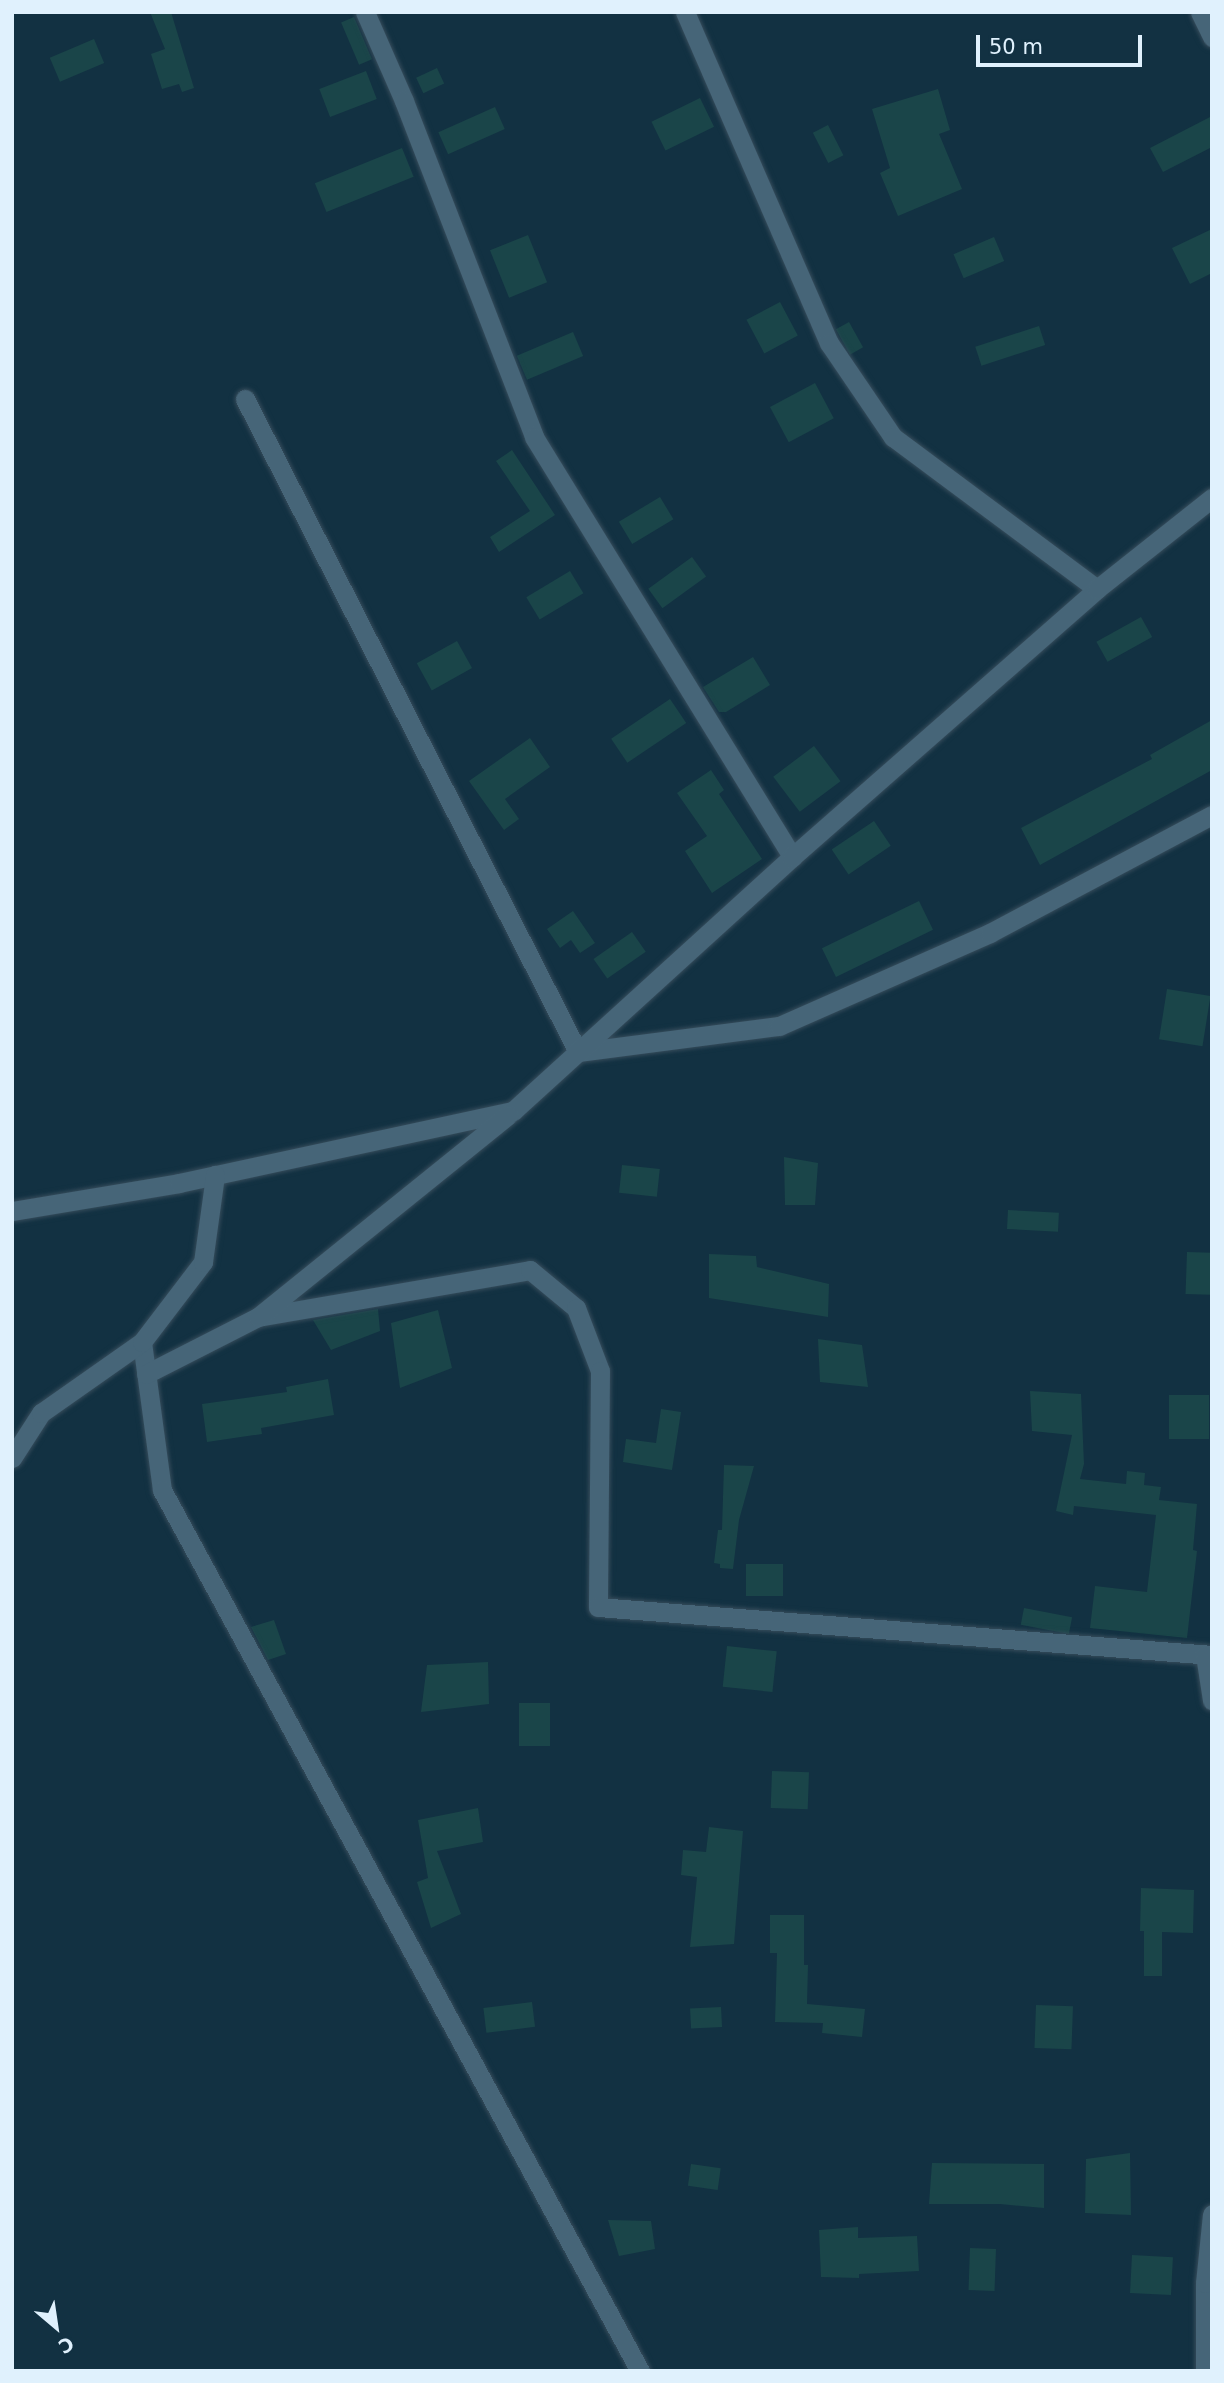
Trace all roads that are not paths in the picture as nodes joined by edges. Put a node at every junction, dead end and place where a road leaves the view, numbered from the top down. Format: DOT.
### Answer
graph roads {
  1 [pos="365,12"];
  2 [pos="685,12"];
  3 [pos="1200,12"];
  4 [pos="1212,37"];
  5 [pos="245,399"];
  6 [pos="1212,498"];
  7 [pos="1097,589"];
  8 [pos="1212,815"];
  9 [pos="792,858"];
  10 [pos="578,1052"];
  11 [pos="513,1111"];
  12 [pos="215,1175"];
  13 [pos="12,1211"];
  14 [pos="258,1317"];
  15 [pos="142,1342"];
  16 [pos="146,1374"];
  17 [pos="12,1458"];
  18 [pos="1209,1655"];
  19 [pos="1212,1700"];
  20 [pos="1212,2214"];
  21 [pos="1209,2281"];
  22 [pos="640,2371"];
  23 [pos="1205,2371"];
  1 -- 9 [label="street"];
  2 -- 7 [label="street"];
  3 -- 4 [label="street"];
  5 -- 10 [label="street"];
  6 -- 7 [label="street"];
  7 -- 9 [label="street"];
  8 -- 10 [label="street"];
  9 -- 10 [label="street"];
  10 -- 11 [label="street"];
  11 -- 12 [label="street"];
  11 -- 14 [label="street"];
  12 -- 13 [label="street"];
  12 -- 15 [label="street"];
  14 -- 16 [label="street"];
  14 -- 18 [label="street"];
  15 -- 16 [label="street"];
  15 -- 17 [label="street"];
  16 -- 22 [label="street"];
  18 -- 19 [label="street"];
  20 -- 21 [label="street"];
  21 -- 23 [label="street"];
}
